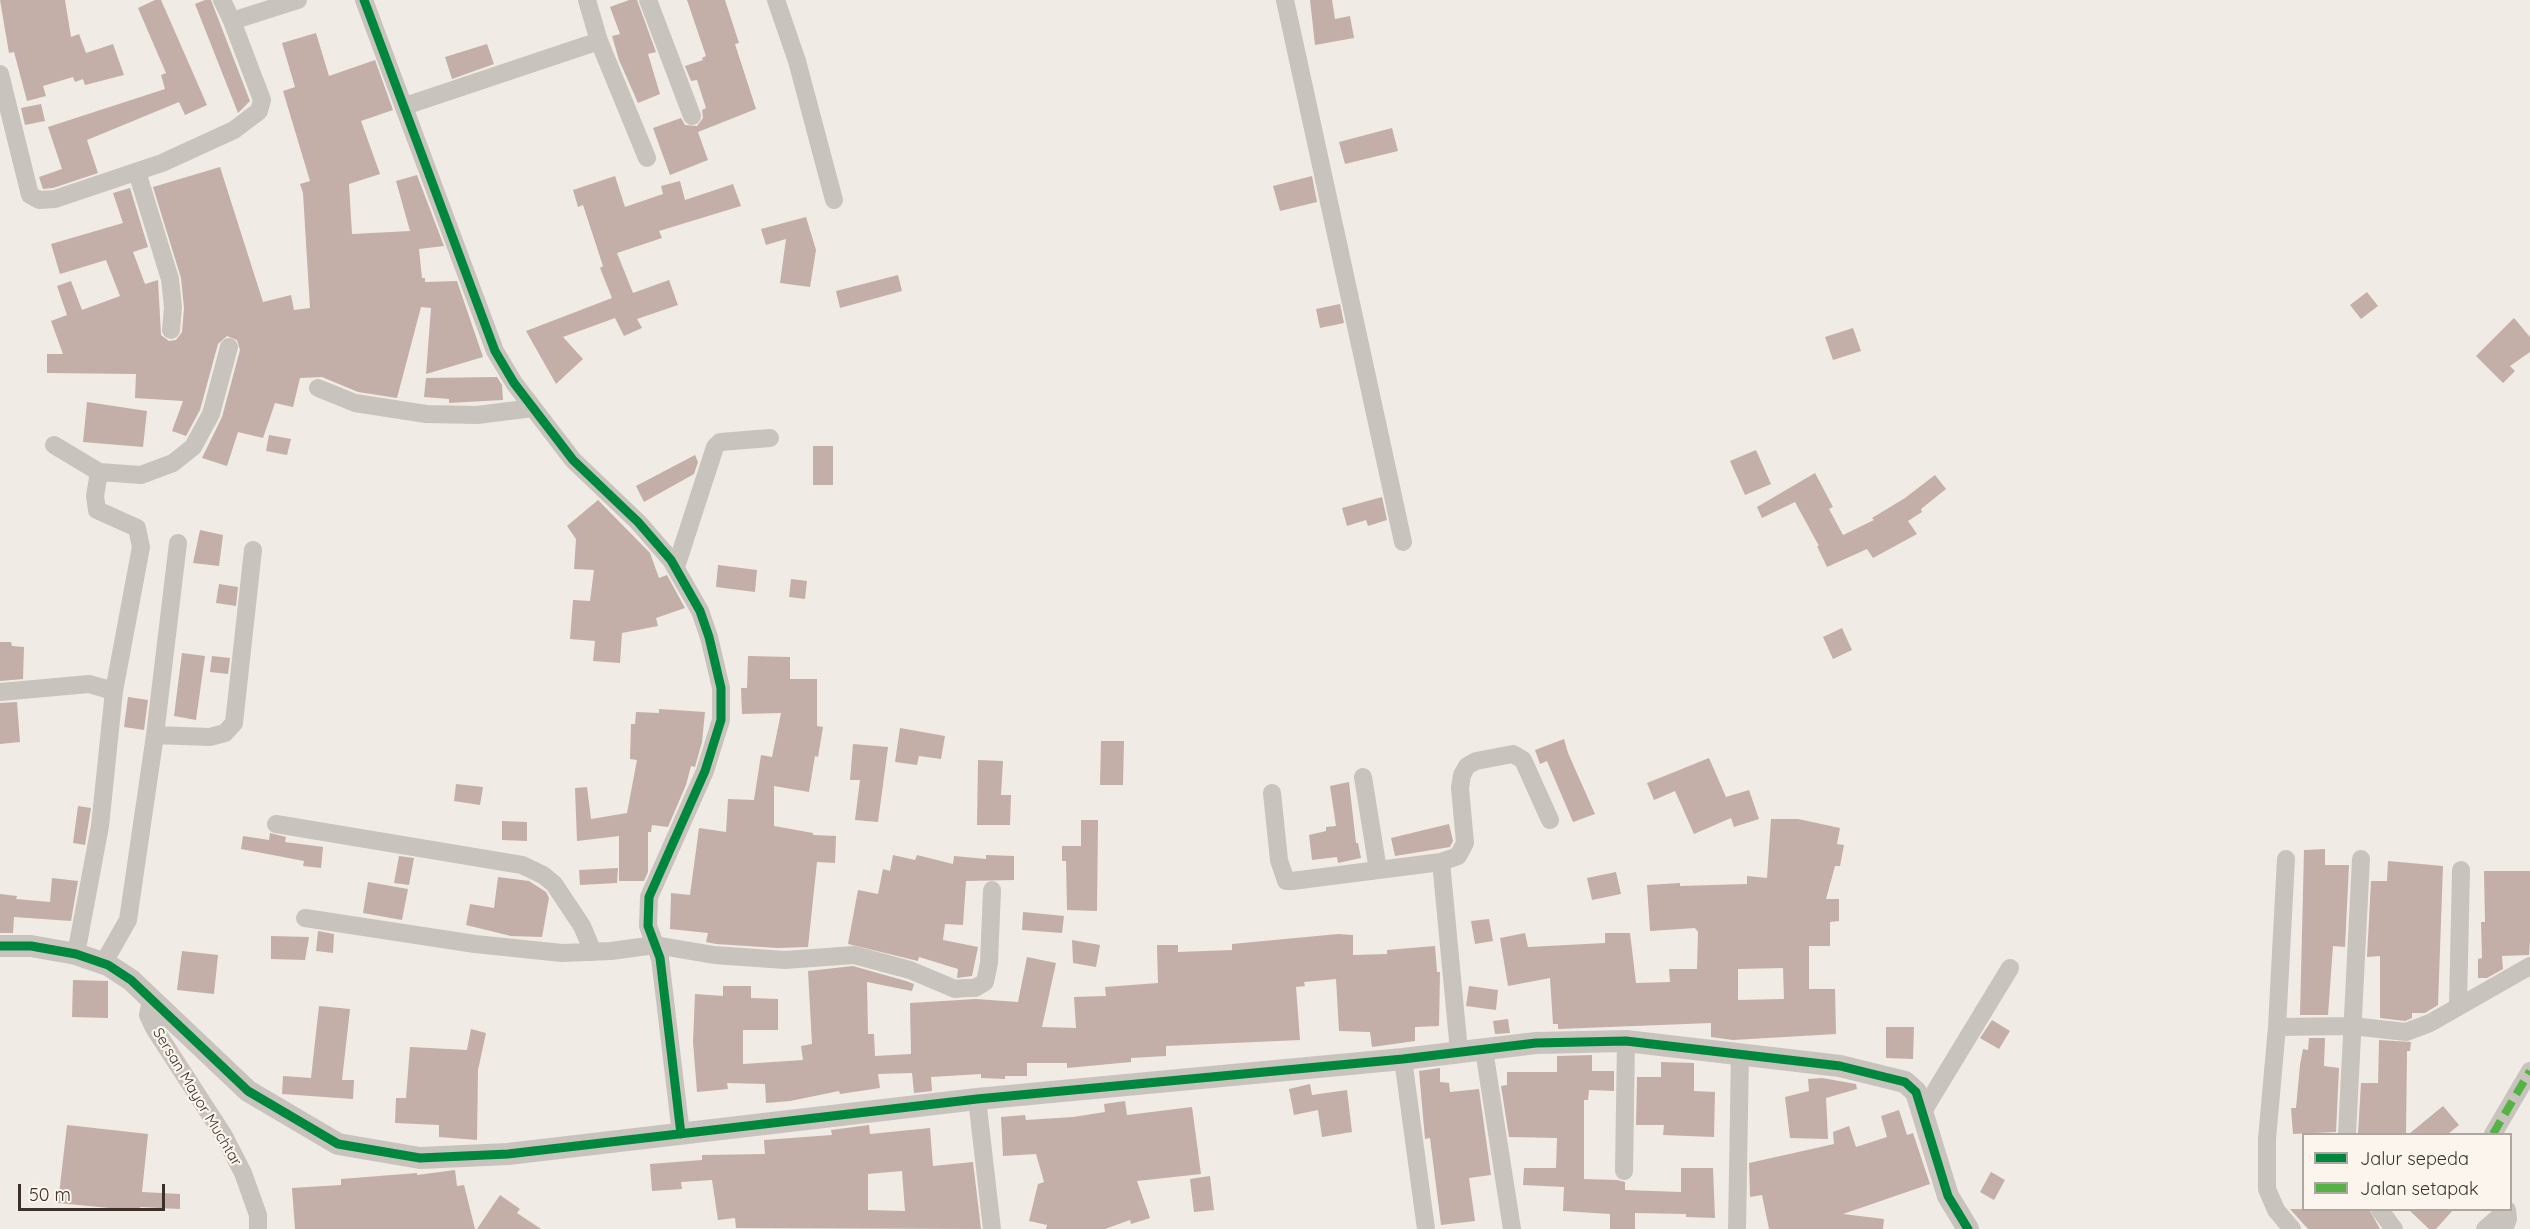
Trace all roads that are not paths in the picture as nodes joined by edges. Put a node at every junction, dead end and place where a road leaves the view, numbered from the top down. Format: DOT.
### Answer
graph roads {
  1 [pos="222,0"];
  2 [pos="298,0"];
  3 [pos="364,0"];
  4 [pos="586,0"];
  5 [pos="648,0"];
  6 [pos="776,0"];
  7 [pos="1285,0"];
  8 [pos="232,21"];
  9 [pos="599,41"];
  10 [pos="0,74"];
  11 [pos="405,106"];
  12 [pos="692,116"];
  13 [pos="647,158"];
  14 [pos="136,172"];
  15 [pos="834,200"];
  16 [pos="171,330"];
  17 [pos="229,347"];
  18 [pos="318,388"];
  19 [pos="533,408"];
  20 [pos="770,438"];
  21 [pos="54,445"];
  22 [pos="99,472"];
  23 [pos="1403,542"];
  24 [pos="178,543"];
  25 [pos="254,550"];
  26 [pos="676,567"];
  27 [pos="114,690"];
  28 [pos="0,692"];
  29 [pos="155,735"];
  30 [pos="1362,777"];
  31 [pos="1272,793"];
  32 [pos="1550,820"];
  33 [pos="276,824"];
  34 [pos="2286,859"];
  35 [pos="2361,859"];
  36 [pos="1441,862"];
  37 [pos="1378,870"];
  38 [pos="2461,870"];
  39 [pos="992,890"];
  40 [pos="305,918"];
  41 [pos="656,945"];
  42 [pos="0,946"];
  43 [pos="593,952"];
  44 [pos="76,954"];
  45 [pos="103,964"];
  46 [pos="2530,966"];
  47 [pos="2010,969"];
  48 [pos="151,1000"];
  49 [pos="2458,1005"];
  50 [pos="2352,1026"];
  51 [pos="2277,1027"];
  52 [pos="1626,1041"];
  53 [pos="1484,1050"];
  54 [pos="1459,1051"];
  55 [pos="1740,1053"];
  56 [pos="1403,1059"];
  57 [pos="2530,1071"];
  58 [pos="977,1099"];
  59 [pos="1922,1113"];
  60 [pos="2347,1133"];
  61 [pos="2494,1133"];
  62 [pos="681,1134"];
  63 [pos="1624,1171"];
  64 [pos="2381,1211"];
  65 [pos="2506,1211"];
  66 [pos="2507,1211"];
  67 [pos="258,1229"];
  68 [pos="992,1229"];
  69 [pos="1426,1229"];
  70 [pos="1512,1229"];
  71 [pos="1737,1229"];
  72 [pos="1968,1229"];
  73 [pos="2292,1229"];
  74 [pos="2394,1229"];
  75 [pos="2485,1229"];
  76 [pos="2504,1229"];
  1 -- 8 [label="street"];
  2 -- 8 [label="street"];
  3 -- 11 [label="street"];
  4 -- 9 [label="street"];
  5 -- 12 [label="street"];
  6 -- 15 [label="street"];
  7 -- 23 [label="street"];
  8 -- 14 [label="street"];
  9 -- 11 [label="street"];
  9 -- 13 [label="street"];
  10 -- 14 [label="street"];
  11 -- 19 [label="street"];
  14 -- 16 [label="street"];
  17 -- 22 [label="street"];
  18 -- 19 [label="street"];
  19 -- 26 [label="street"];
  20 -- 26 [label="street"];
  21 -- 22 [label="street"];
  22 -- 27 [label="street"];
  24 -- 29 [label="street"];
  25 -- 29 [label="street"];
  26 -- 41 [label="street"];
  27 -- 28 [label="street"];
  27 -- 44 [label="street"];
  29 -- 45 [label="street"];
  30 -- 37 [label="street"];
  31 -- 37 [label="street"];
  32 -- 36 [label="street"];
  33 -- 43 [label="street"];
  34 -- 51 [label="street"];
  35 -- 50 [label="street"];
  36 -- 37 [label="street"];
  36 -- 54 [label="street"];
  38 -- 49 [label="street"];
  39 -- 41 [label="street"];
  40 -- 43 [label="street"];
  41 -- 43 [label="street"];
  41 -- 62 [label="street"];
  42 -- 44 [label="street"];
  44 -- 45 [label="street"];
  45 -- 48 [label="street"];
  46 -- 49 [label="street"];
  47 -- 59 [label="street"];
  48 -- 62 [label="street"];
  48 -- 67 [label="street, Sersan Mayor Muchtar"];
  49 -- 50 [label="street"];
  50 -- 51 [label="street"];
  50 -- 60 [label="street"];
  51 -- 73 [label="street"];
  52 -- 53 [label="street"];
  52 -- 55 [label="street"];
  52 -- 63 [label="street"];
  53 -- 54 [label="street"];
  53 -- 70 [label="street"];
  54 -- 56 [label="street"];
  55 -- 59 [label="street"];
  55 -- 71 [label="street"];
  56 -- 58 [label="street"];
  56 -- 69 [label="street"];
  57 -- 61 [label="street"];
  58 -- 62 [label="street"];
  58 -- 68 [label="street"];
  59 -- 72 [label="street"];
  64 -- 74 [label="street"];
  65 -- 75 [label="street"];
  66 -- 76 [label="street"];
}
